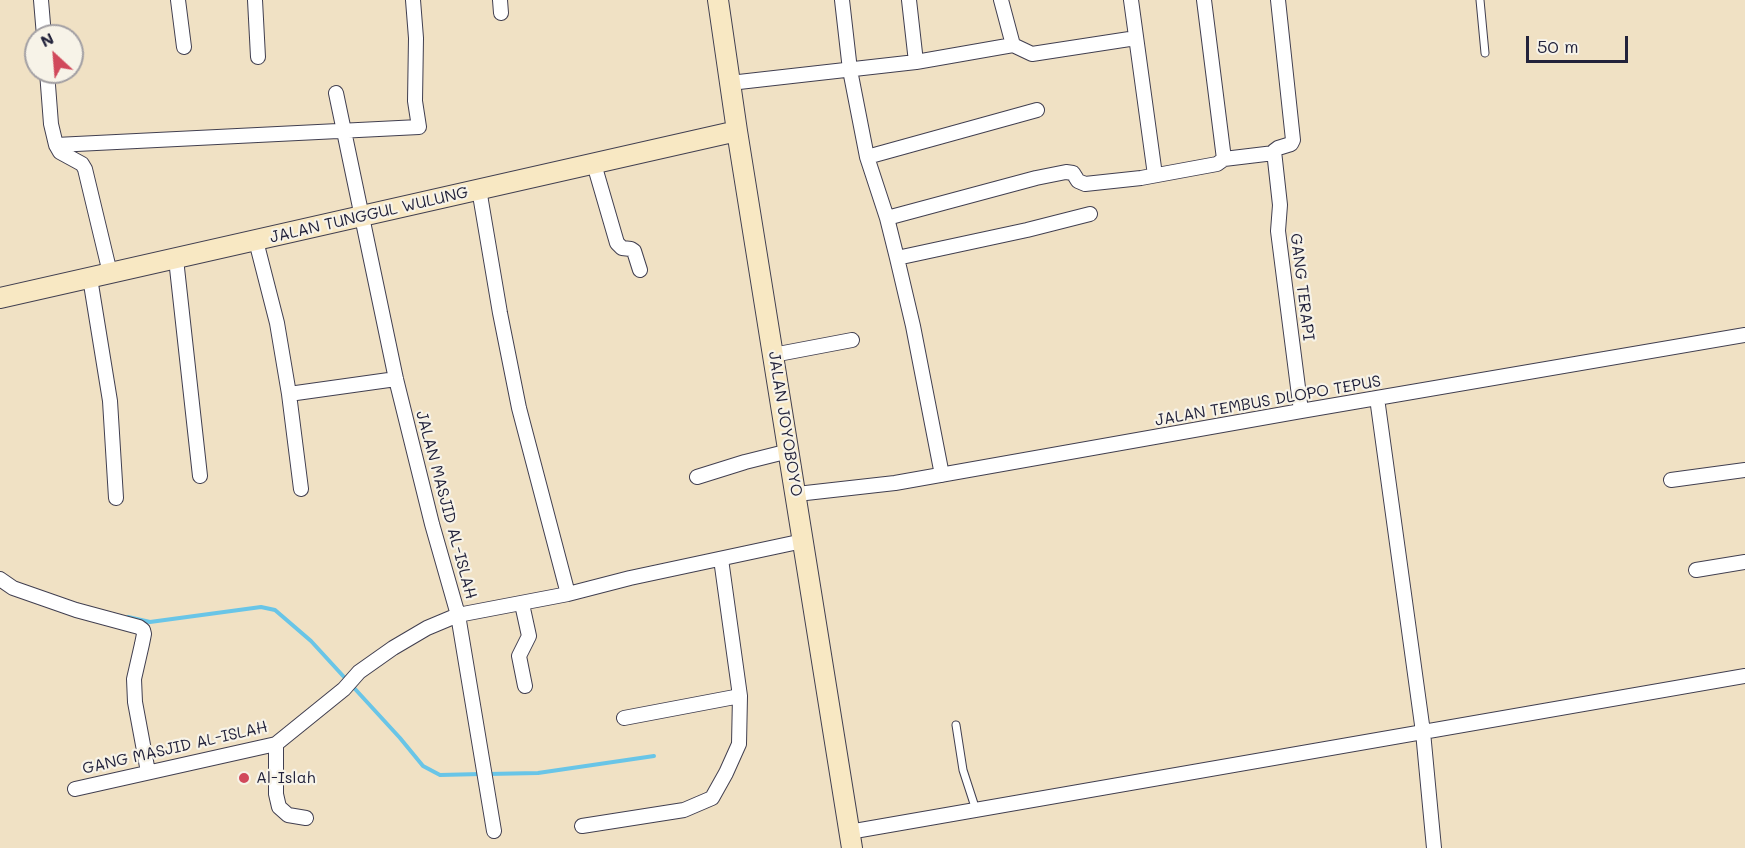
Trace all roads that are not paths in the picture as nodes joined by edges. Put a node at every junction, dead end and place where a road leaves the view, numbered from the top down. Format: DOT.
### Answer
graph roads {
  1 [pos="41,0"];
  2 [pos="178,0"];
  3 [pos="255,0"];
  4 [pos="413,0"];
  5 [pos="718,0"];
  6 [pos="842,0"];
  7 [pos="909,0"];
  8 [pos="1001,0"];
  9 [pos="1131,0"];
  10 [pos="1204,0"];
  11 [pos="1278,0"];
  12 [pos="1480,0"];
  13 [pos="43,24"];
  14 [pos="1136,39"];
  15 [pos="1013,45"];
  16 [pos="184,46"];
  17 [pos="1485,53"];
  18 [pos="258,57"];
  19 [pos="916,62"];
  20 [pos="850,70"];
  21 [pos="730,83"];
  22 [pos="48,84"];
  23 [pos="336,93"];
  24 [pos="1037,110"];
  25 [pos="344,131"];
  26 [pos="737,131"];
  27 [pos="56,145"];
  28 [pos="1274,153"];
  29 [pos="867,157"];
  30 [pos="1224,159"];
  31 [pos="594,164"];
  32 [pos="1155,175"];
  33 [pos="479,189"];
  34 [pos="1090,214"];
  35 [pos="362,216"];
  36 [pos="887,218"];
  37 [pos="256,241"];
  38 [pos="897,258"];
  39 [pos="176,259"];
  40 [pos="640,270"];
  41 [pos="110,273"];
  42 [pos="90,278"];
  43 [pos="0,298"];
  44 [pos="1745,335"];
  45 [pos="852,340"];
  46 [pos="773,355"];
  47 [pos="396,379"];
  48 [pos="289,394"];
  49 [pos="1377,398"];
  50 [pos="1301,411"];
  51 [pos="789,451"];
  52 [pos="1745,470"];
  53 [pos="942,475"];
  54 [pos="200,476"];
  55 [pos="697,477"];
  56 [pos="1671,480"];
  57 [pos="301,489"];
  58 [pos="796,494"];
  59 [pos="116,498"];
  60 [pos="803,542"];
  61 [pos="721,559"];
  62 [pos="1745,562"];
  63 [pos="1696,570"];
  64 [pos="0,579"];
  65 [pos="568,594"];
  66 [pos="522,604"];
  67 [pos="458,615"];
  68 [pos="1745,676"];
  69 [pos="525,686"];
  70 [pos="740,696"];
  71 [pos="624,718"];
  72 [pos="956,725"];
  73 [pos="1423,732"];
  74 [pos="276,744"];
  75 [pos="148,772"];
  76 [pos="75,789"];
  77 [pos="976,810"];
  78 [pos="306,818"];
  79 [pos="582,826"];
  80 [pos="494,831"];
  81 [pos="851,840"];
  82 [pos="1434,848"];
  1 -- 13 [label="street"];
  2 -- 16 [label="street"];
  3 -- 18 [label="street"];
  4 -- 25 [label="street"];
  5 -- 21 [label="main road, JALAN JOYOBOYO"];
  6 -- 20 [label="street"];
  7 -- 19 [label="street"];
  8 -- 15 [label="street"];
  9 -- 14 [label="street"];
  10 -- 30 [label="street"];
  11 -- 28 [label="street"];
  12 -- 17 [label="lane"];
  14 -- 15 [label="street"];
  14 -- 32 [label="street"];
  15 -- 19 [label="street"];
  19 -- 20 [label="street"];
  20 -- 21 [label="street"];
  20 -- 29 [label="street"];
  21 -- 26 [label="main road, JALAN JOYOBOYO"];
  22 -- 27 [label="street"];
  23 -- 25 [label="street, JALAN MASJID AL-ISLAH"];
  24 -- 29 [label="street"];
  25 -- 27 [label="street"];
  25 -- 35 [label="street, JALAN MASJID AL-ISLAH"];
  26 -- 31 [label="main road, JALAN TUNGGUL WULUNG"];
  26 -- 46 [label="main road, JALAN JOYOBOYO"];
  27 -- 41 [label="street"];
  28 -- 30 [label="street"];
  28 -- 50 [label="street, GANG TERAPI"];
  29 -- 36 [label="street"];
  30 -- 32 [label="street"];
  31 -- 33 [label="main road, JALAN TUNGGUL WULUNG"];
  31 -- 40 [label="street"];
  32 -- 36 [label="street"];
  33 -- 35 [label="main road, JALAN TUNGGUL WULUNG"];
  33 -- 65 [label="street"];
  34 -- 38 [label="street"];
  35 -- 37 [label="main road, JALAN TUNGGUL WULUNG"];
  35 -- 47 [label="street, JALAN MASJID AL-ISLAH"];
  36 -- 38 [label="street"];
  37 -- 39 [label="main road, JALAN TUNGGUL WULUNG"];
  37 -- 48 [label="street"];
  38 -- 53 [label="street"];
  39 -- 41 [label="main road, JALAN TUNGGUL WULUNG"];
  39 -- 54 [label="street"];
  41 -- 42 [label="main road, JALAN TUNGGUL WULUNG"];
  42 -- 43 [label="main road, JALAN TUNGGUL WULUNG"];
  42 -- 59 [label="street"];
  44 -- 49 [label="street, JALAN TEMBUS DLOPO TEPUS"];
  45 -- 46 [label="street"];
  46 -- 51 [label="main road, JALAN JOYOBOYO"];
  47 -- 48 [label="street"];
  47 -- 67 [label="street, JALAN MASJID AL-ISLAH"];
  48 -- 57 [label="street"];
  49 -- 50 [label="street, JALAN TEMBUS DLOPO TEPUS"];
  49 -- 73 [label="street"];
  50 -- 53 [label="street, JALAN TEMBUS DLOPO TEPUS"];
  51 -- 55 [label="street"];
  51 -- 58 [label="main road, JALAN JOYOBOYO"];
  52 -- 56 [label="street"];
  53 -- 58 [label="street, JALAN TEMBUS DLOPO TEPUS"];
  58 -- 60 [label="main road, JALAN JOYOBOYO"];
  60 -- 61 [label="street, JALAN MASJID AL-ISLAH"];
  60 -- 81 [label="main road, JALAN JOYOBOYO"];
  61 -- 65 [label="street, JALAN MASJID AL-ISLAH"];
  61 -- 70 [label="street"];
  62 -- 63 [label="street"];
  64 -- 75 [label="street"];
  65 -- 66 [label="street, JALAN MASJID AL-ISLAH"];
  66 -- 67 [label="street, JALAN MASJID AL-ISLAH"];
  66 -- 69 [label="street"];
  67 -- 74 [label="street, GANG MASJID AL-ISLAH"];
  67 -- 80 [label="street"];
  68 -- 73 [label="street"];
  70 -- 71 [label="street"];
  70 -- 79 [label="street"];
  72 -- 77 [label="lane"];
  73 -- 77 [label="street"];
  73 -- 82 [label="street"];
  74 -- 75 [label="street, GANG MASJID AL-ISLAH"];
  74 -- 78 [label="street"];
  75 -- 76 [label="street, GANG MASJID AL-ISLAH"];
  77 -- 81 [label="street"];
}
